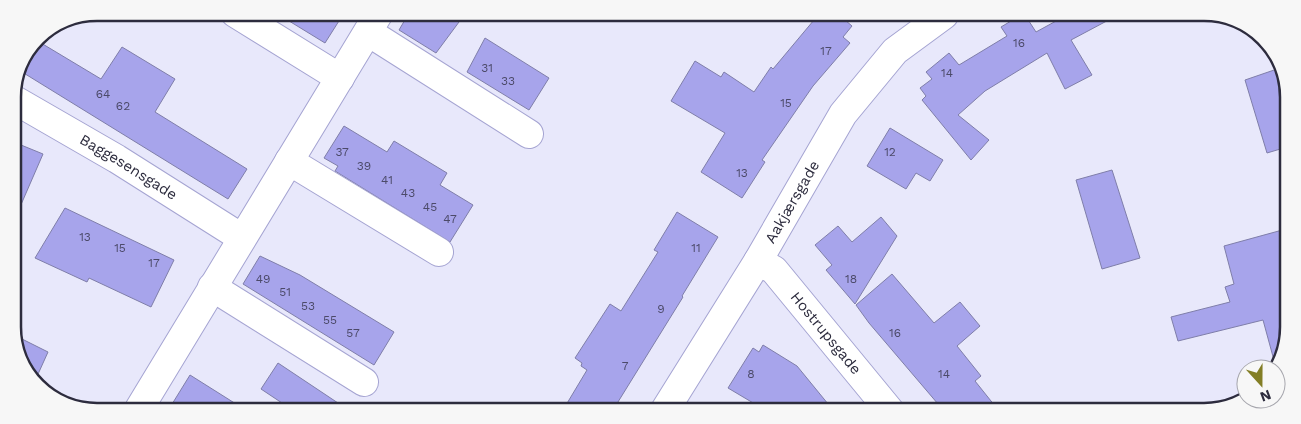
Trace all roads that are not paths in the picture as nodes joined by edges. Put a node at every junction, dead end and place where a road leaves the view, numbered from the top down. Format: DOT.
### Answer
graph roads {
  1 [pos="248,21"];
  2 [pos="936,21"];
  3 [pos="373,22"];
  4 [pos="340,78"];
  5 [pos="21,104"];
  6 [pos="529,134"];
  7 [pos="289,161"];
  8 [pos="242,238"];
  9 [pos="439,252"];
  10 [pos="758,261"];
  11 [pos="212,287"];
  12 [pos="364,382"];
  13 [pos="143,403"];
  14 [pos="669,403"];
  15 [pos="884,403"];
  1 -- 4 [label="street"];
  2 -- 10 [label="street, Aakjærsgade"];
  3 -- 4 [label="street"];
  3 -- 6 [label="street"];
  4 -- 7 [label="street"];
  5 -- 8 [label="street, Baggesensgade"];
  7 -- 8 [label="street"];
  7 -- 9 [label="street"];
  8 -- 11 [label="street"];
  10 -- 14 [label="street, Aakjærsgade"];
  10 -- 15 [label="street, Hostrupsgade"];
  11 -- 12 [label="street"];
  11 -- 13 [label="street"];
}
